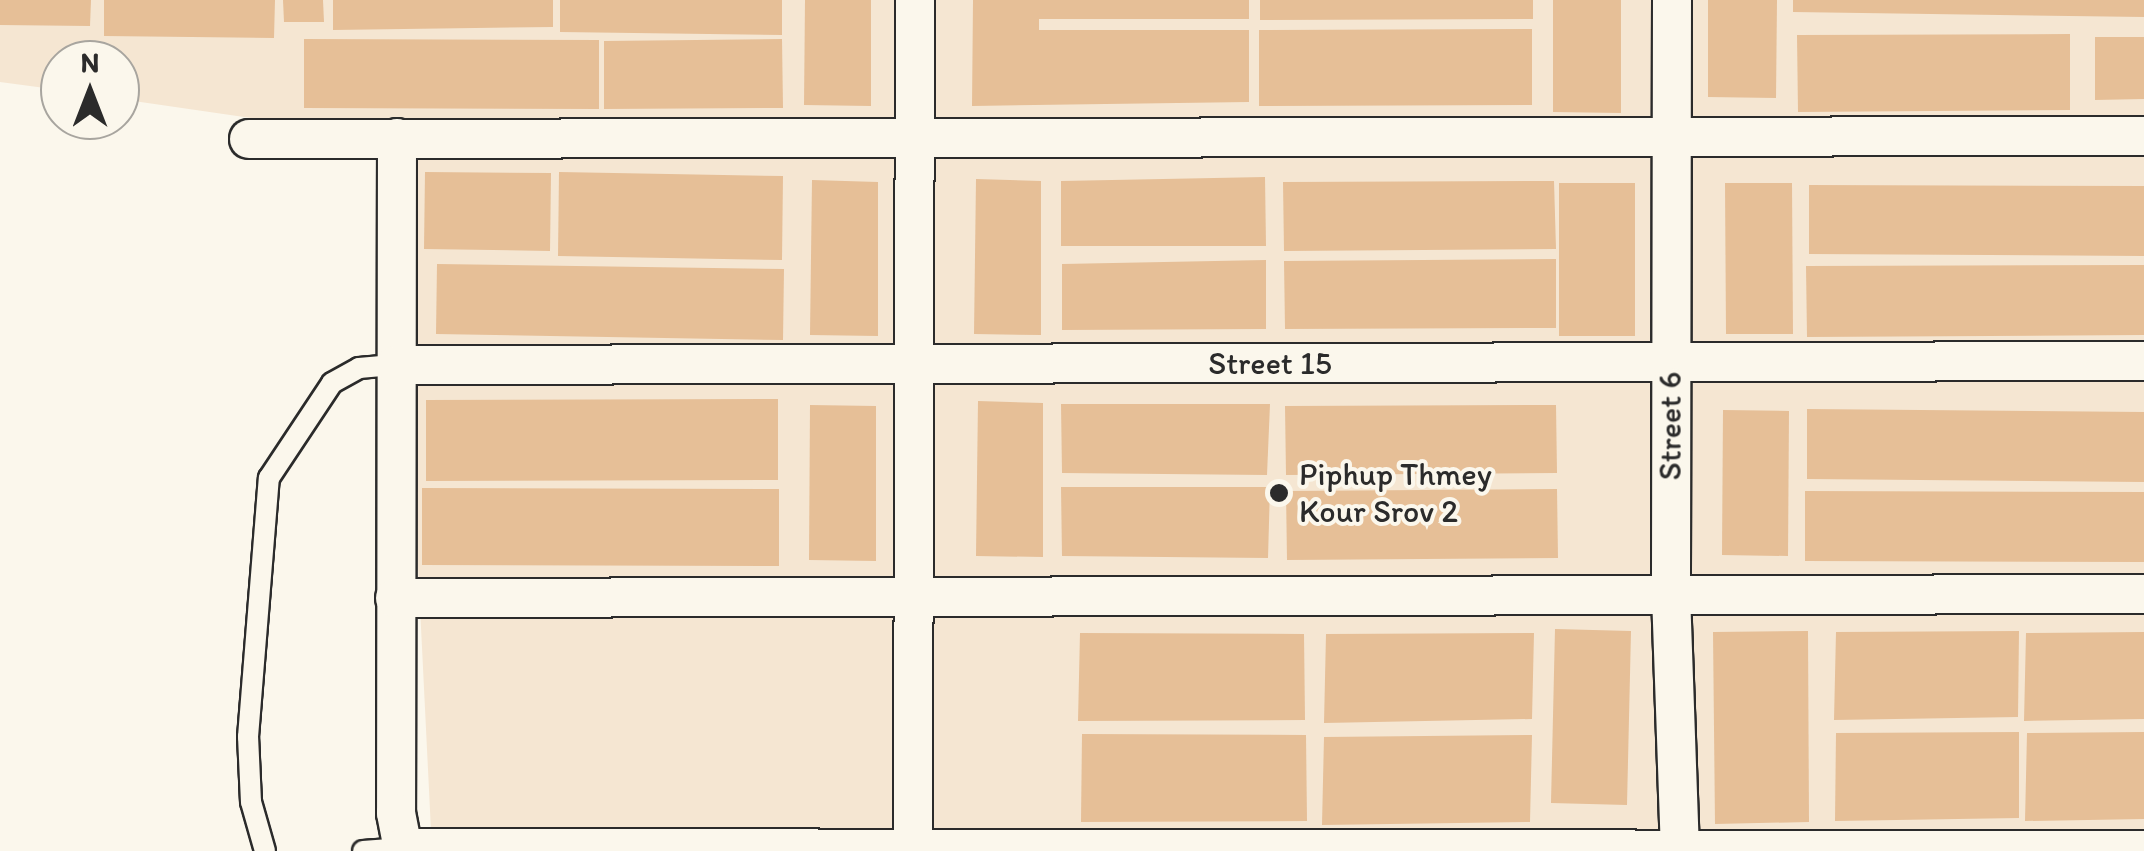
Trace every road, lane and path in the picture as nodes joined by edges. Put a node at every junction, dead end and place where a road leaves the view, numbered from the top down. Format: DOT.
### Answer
graph roads {
  1 [pos="916,0"];
  2 [pos="1672,0"];
  3 [pos="2144,136"];
  4 [pos="397,138"];
  5 [pos="915,138"];
  6 [pos="249,139"];
  7 [pos="1670,141"];
  8 [pos="2144,361"];
  9 [pos="1670,363"];
  10 [pos="914,364"];
  11 [pos="396,365"];
  12 [pos="1671,594"];
  13 [pos="2144,594"];
  14 [pos="914,597"];
  15 [pos="395,598"];
  16 [pos="403,848"];
  17 [pos="914,850"];
  18 [pos="1680,850"];
  19 [pos="2144,850"];
  20 [pos="265,851"];
  21 [pos="364,851"];
  1 -- 5 [label="street"];
  2 -- 7 [label="street, Street 6"];
  3 -- 7 [label="street"];
  4 -- 5 [label="street"];
  4 -- 6 [label="street"];
  4 -- 11 [label="street"];
  5 -- 7 [label="street"];
  5 -- 10 [label="street"];
  7 -- 9 [label="street, Street 6"];
  8 -- 9 [label="street, Street 15"];
  9 -- 10 [label="street, Street 15"];
  9 -- 12 [label="street, Street 6"];
  10 -- 11 [label="street, Street 15"];
  10 -- 14 [label="street"];
  11 -- 15 [label="street"];
  11 -- 20 [label="lane"];
  12 -- 13 [label="street"];
  12 -- 14 [label="street"];
  12 -- 18 [label="street, Street 6"];
  14 -- 15 [label="street"];
  14 -- 17 [label="street"];
  15 -- 16 [label="street"];
  16 -- 17 [label="street"];
  16 -- 21 [label="lane"];
  17 -- 18 [label="street"];
  18 -- 19 [label="street"];
}
